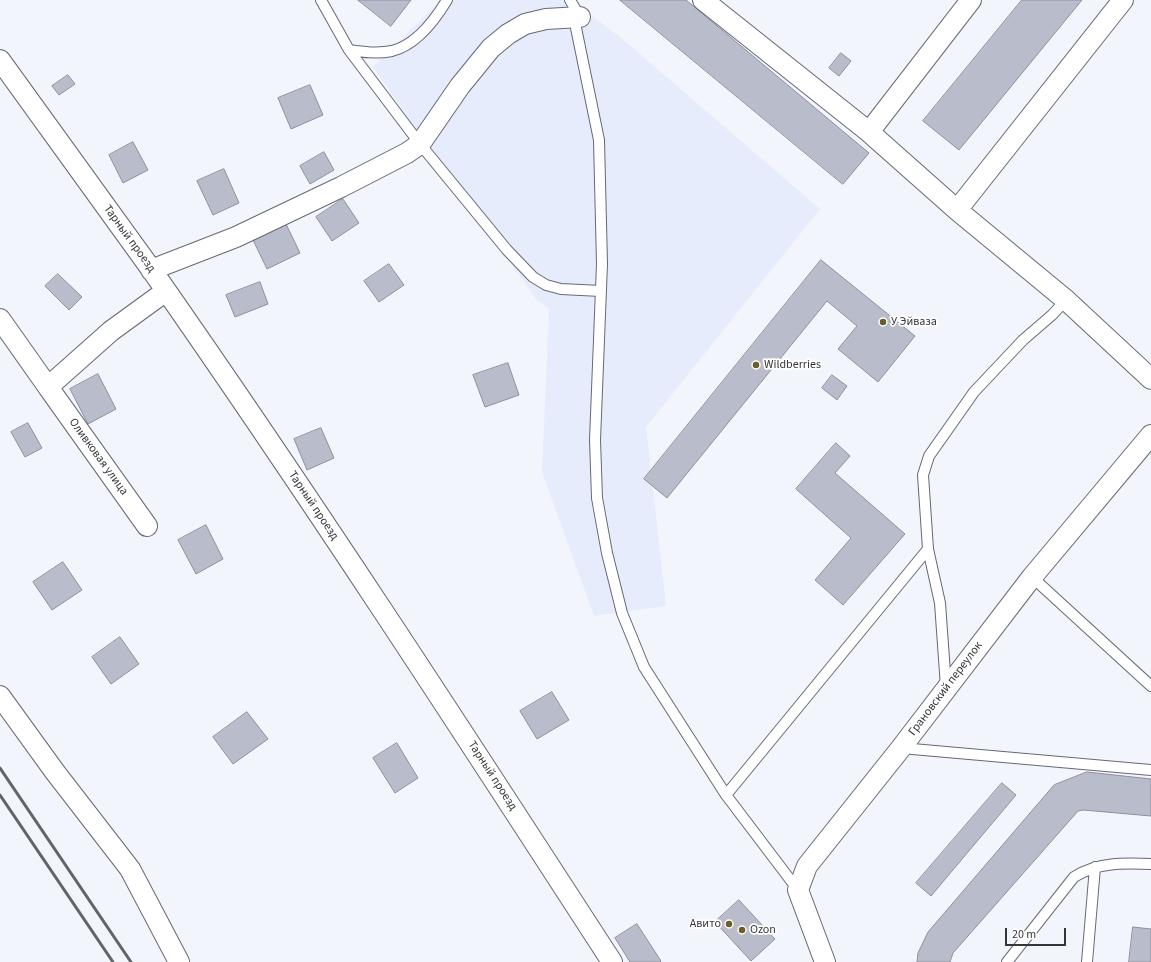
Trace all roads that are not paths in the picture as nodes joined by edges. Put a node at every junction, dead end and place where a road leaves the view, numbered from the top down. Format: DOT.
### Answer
graph roads {
  1 [pos="321,0"];
  2 [pos="447,0"];
  3 [pos="570,0"];
  4 [pos="703,0"];
  5 [pos="971,0"];
  6 [pos="1123,0"];
  7 [pos="580,17"];
  8 [pos="349,50"];
  9 [pos="0,60"];
  10 [pos="869,132"];
  11 [pos="420,144"];
  12 [pos="957,210"];
  13 [pos="151,270"];
  14 [pos="166,291"];
  15 [pos="601,291"];
  16 [pos="1066,300"];
  17 [pos="0,319"];
  18 [pos="1151,379"];
  19 [pos="48,387"];
  20 [pos="1151,435"];
  21 [pos="147,526"];
  22 [pos="928,549"];
  23 [pos="1032,577"];
  24 [pos="1151,686"];
  25 [pos="946,688"];
  26 [pos="0,696"];
  27 [pos="901,748"];
  28 [pos="1151,770"];
  29 [pos="726,795"];
  30 [pos="1151,864"];
  31 [pos="1095,867"];
  32 [pos="798,890"];
  33 [pos="179,962"];
  34 [pos="612,962"];
  35 [pos="825,962"];
  36 [pos="1007,962"];
  37 [pos="1087,962"];
  1 -- 8 [label="lane"];
  2 -- 8 [label="lane"];
  3 -- 7 [label="lane"];
  4 -- 10 [label="street"];
  5 -- 10 [label="street"];
  6 -- 12 [label="street"];
  7 -- 11 [label="street"];
  7 -- 15 [label="lane"];
  8 -- 11 [label="lane"];
  9 -- 13 [label="street, Тарный проезд"];
  10 -- 12 [label="street"];
  11 -- 13 [label="street"];
  11 -- 15 [label="lane"];
  12 -- 16 [label="street"];
  13 -- 14 [label="street, Тарный проезд"];
  14 -- 19 [label="street"];
  14 -- 34 [label="street, Тарный проезд"];
  15 -- 29 [label="lane"];
  16 -- 18 [label="street"];
  16 -- 22 [label="lane"];
  17 -- 19 [label="street, Оливковая улица"];
  19 -- 21 [label="street, Оливковая улица"];
  20 -- 23 [label="street, Грановский переулок"];
  22 -- 25 [label="lane"];
  22 -- 29 [label="lane"];
  23 -- 24 [label="lane"];
  23 -- 25 [label="street, Грановский переулок"];
  25 -- 27 [label="street, Грановский переулок"];
  26 -- 33 [label="street"];
  27 -- 28 [label="lane"];
  27 -- 32 [label="street, Грановский переулок"];
  29 -- 32 [label="lane"];
  30 -- 31 [label="lane"];
  31 -- 36 [label="lane"];
  31 -- 37 [label="lane"];
  32 -- 35 [label="street"];
}
